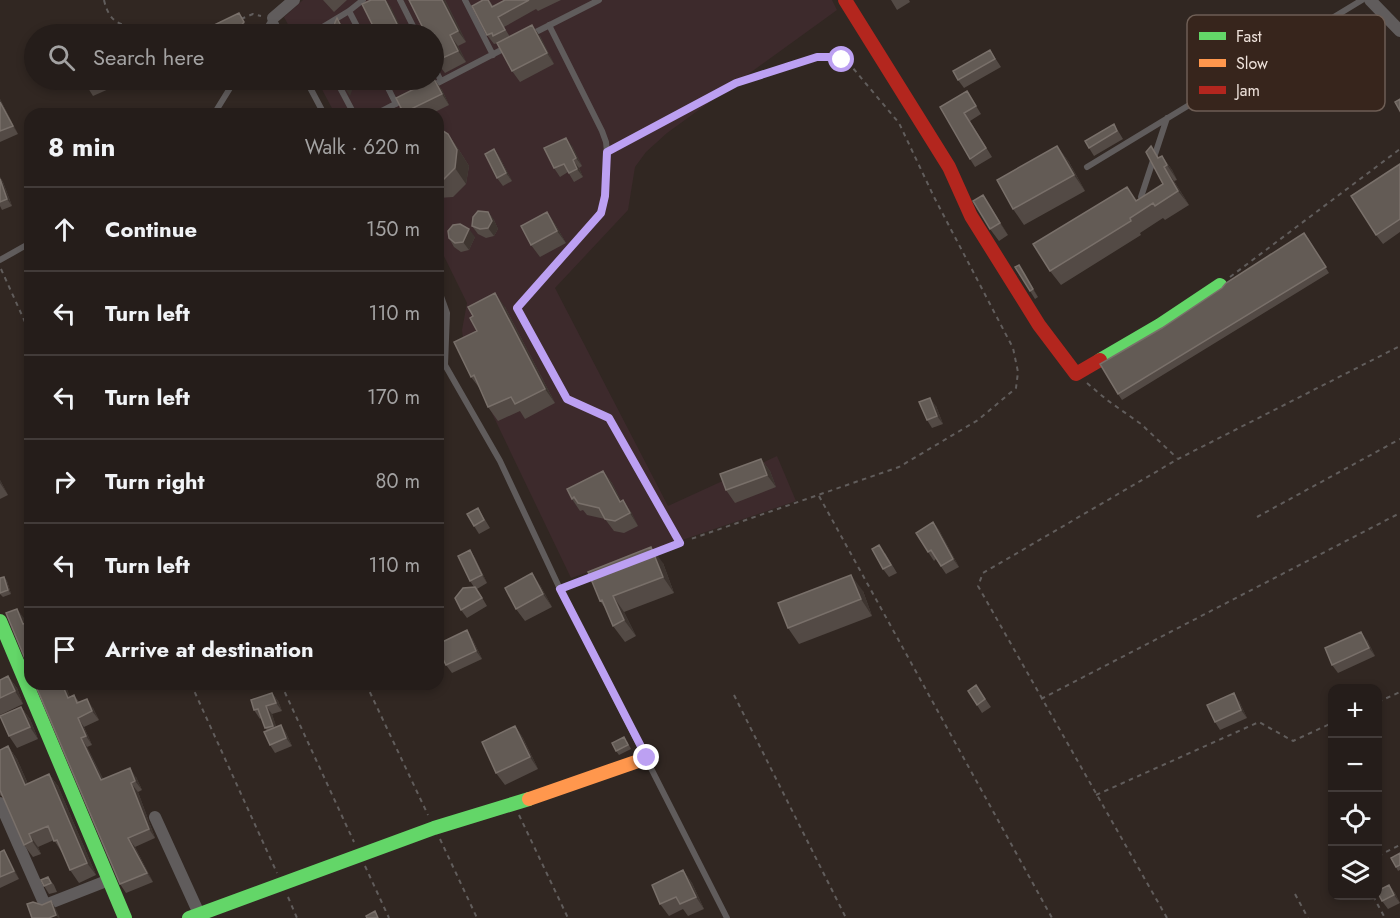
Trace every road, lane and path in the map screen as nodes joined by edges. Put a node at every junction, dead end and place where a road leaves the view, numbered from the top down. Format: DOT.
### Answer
graph roads {
  1 [pos="105,0"];
  2 [pos="294,0"];
  3 [pos="363,0"];
  4 [pos="400,0"];
  5 [pos="465,0"];
  6 [pos="599,0"];
  7 [pos="845,0"];
  8 [pos="1362,0"];
  9 [pos="1370,0"];
  10 [pos="349,11"];
  11 [pos="1337,15"];
  12 [pos="242,18"];
  13 [pos="273,18"];
  14 [pos="121,24"];
  15 [pos="269,24"];
  16 [pos="276,24"];
  17 [pos="328,24"];
  18 [pos="356,24"];
  19 [pos="412,24"];
  20 [pos="549,25"];
  21 [pos="1400,30"];
  22 [pos="521,40"];
  23 [pos="512,45"];
  24 [pos="493,55"];
  25 [pos="444,80"];
  26 [pos="229,90"];
  27 [pos="311,90"];
  28 [pos="341,90"];
  29 [pos="389,90"];
  30 [pos="414,95"];
  31 [pos="396,104"];
  32 [pos="1187,105"];
  33 [pos="218,108"];
  34 [pos="321,108"];
  35 [pos="351,108"];
  36 [pos="388,108"];
  37 [pos="1167,117"];
  38 [pos="1400,148"];
  39 [pos="607,152"];
  40 [pos="1087,167"];
  41 [pos="1147,210"];
  42 [pos="24,246"];
  43 [pos="0,260"];
  44 [pos="0,266"];
  45 [pos="1220,285"];
  46 [pos="444,305"];
  47 [pos="24,320"];
  48 [pos="1400,346"];
  49 [pos="445,364"];
  50 [pos="1076,374"];
  51 [pos="1400,439"];
  52 [pos="1178,459"];
  53 [pos="819,496"];
  54 [pos="1400,513"];
  55 [pos="1257,517"];
  56 [pos="680,543"];
  57 [pos="636,560"];
  58 [pos="603,572"];
  59 [pos="560,589"];
  60 [pos="0,621"];
  61 [pos="24,687"];
  62 [pos="25,690"];
  63 [pos="194,690"];
  64 [pos="284,690"];
  65 [pos="369,690"];
  66 [pos="1400,692"];
  67 [pos="734,695"];
  68 [pos="1041,699"];
  69 [pos="1382,700"];
  70 [pos="1328,725"];
  71 [pos="647,758"];
  72 [pos="1096,795"];
  73 [pos="0,803"];
  74 [pos="514,804"];
  75 [pos="155,817"];
  76 [pos="434,828"];
  77 [pos="1400,845"];
  78 [pos="1382,854"];
  79 [pos="360,855"];
  80 [pos="109,880"];
  81 [pos="282,884"];
  82 [pos="1295,894"];
  83 [pos="1375,900"];
  84 [pos="196,917"];
  85 [pos="125,918"];
  86 [pos="297,918"];
  87 [pos="389,918"];
  88 [pos="477,918"];
  89 [pos="568,918"];
  90 [pos="727,918"];
  91 [pos="846,918"];
  92 [pos="1052,918"];
  93 [pos="1167,918"];
  94 [pos="1308,918"];
  95 [pos="1385,918"];
  1 -- 14 [label="path"];
  2 -- 13 [label="street"];
  3 -- 10 [label="lane"];
  4 -- 19 [label="lane"];
  5 -- 24 [label="lane"];
  6 -- 20 [label="lane"];
  7 -- 50 [label="street"];
  8 -- 11 [label="lane"];
  9 -- 21 [label="street"];
  10 -- 17 [label="lane"];
  10 -- 18 [label="lane"];
  12 -- 13 [label="path"];
  13 -- 15 [label="lane"];
  13 -- 16 [label="lane"];
  20 -- 22 [label="lane"];
  20 -- 39 [label="lane"];
  23 -- 24 [label="lane"];
  24 -- 25 [label="lane"];
  26 -- 33 [label="lane"];
  27 -- 34 [label="lane"];
  28 -- 35 [label="lane"];
  29 -- 31 [label="lane"];
  30 -- 31 [label="lane"];
  31 -- 36 [label="lane"];
  32 -- 37 [label="lane"];
  37 -- 40 [label="lane"];
  37 -- 41 [label="lane"];
  38 -- 45 [label="path"];
  39 -- 53 [label="path"];
  39 -- 56 [label="lane"];
  42 -- 43 [label="lane"];
  44 -- 47 [label="path"];
  45 -- 50 [label="street"];
  46 -- 49 [label="lane"];
  48 -- 52 [label="path"];
  49 -- 59 [label="lane"];
  50 -- 52 [label="path"];
  51 -- 55 [label="path"];
  52 -- 68 [label="path"];
  53 -- 56 [label="path"];
  53 -- 92 [label="path"];
  54 -- 68 [label="path"];
  56 -- 57 [label="lane"];
  58 -- 59 [label="lane"];
  59 -- 71 [label="lane"];
  60 -- 61 [label="street"];
  62 -- 80 [label="street"];
  63 -- 81 [label="path"];
  64 -- 79 [label="path"];
  65 -- 76 [label="path"];
  66 -- 69 [label="path"];
  67 -- 91 [label="path"];
  68 -- 72 [label="path"];
  70 -- 72 [label="path"];
  71 -- 74 [label="street"];
  71 -- 90 [label="lane"];
  72 -- 93 [label="path"];
  73 -- 80 [label="street"];
  74 -- 76 [label="street"];
  74 -- 89 [label="path"];
  75 -- 84 [label="street"];
  76 -- 79 [label="street"];
  76 -- 88 [label="path"];
  77 -- 78 [label="path"];
  79 -- 81 [label="street"];
  79 -- 87 [label="path"];
  80 -- 85 [label="street"];
  81 -- 84 [label="street"];
  81 -- 86 [label="path"];
  82 -- 94 [label="path"];
  83 -- 95 [label="path"];
}
